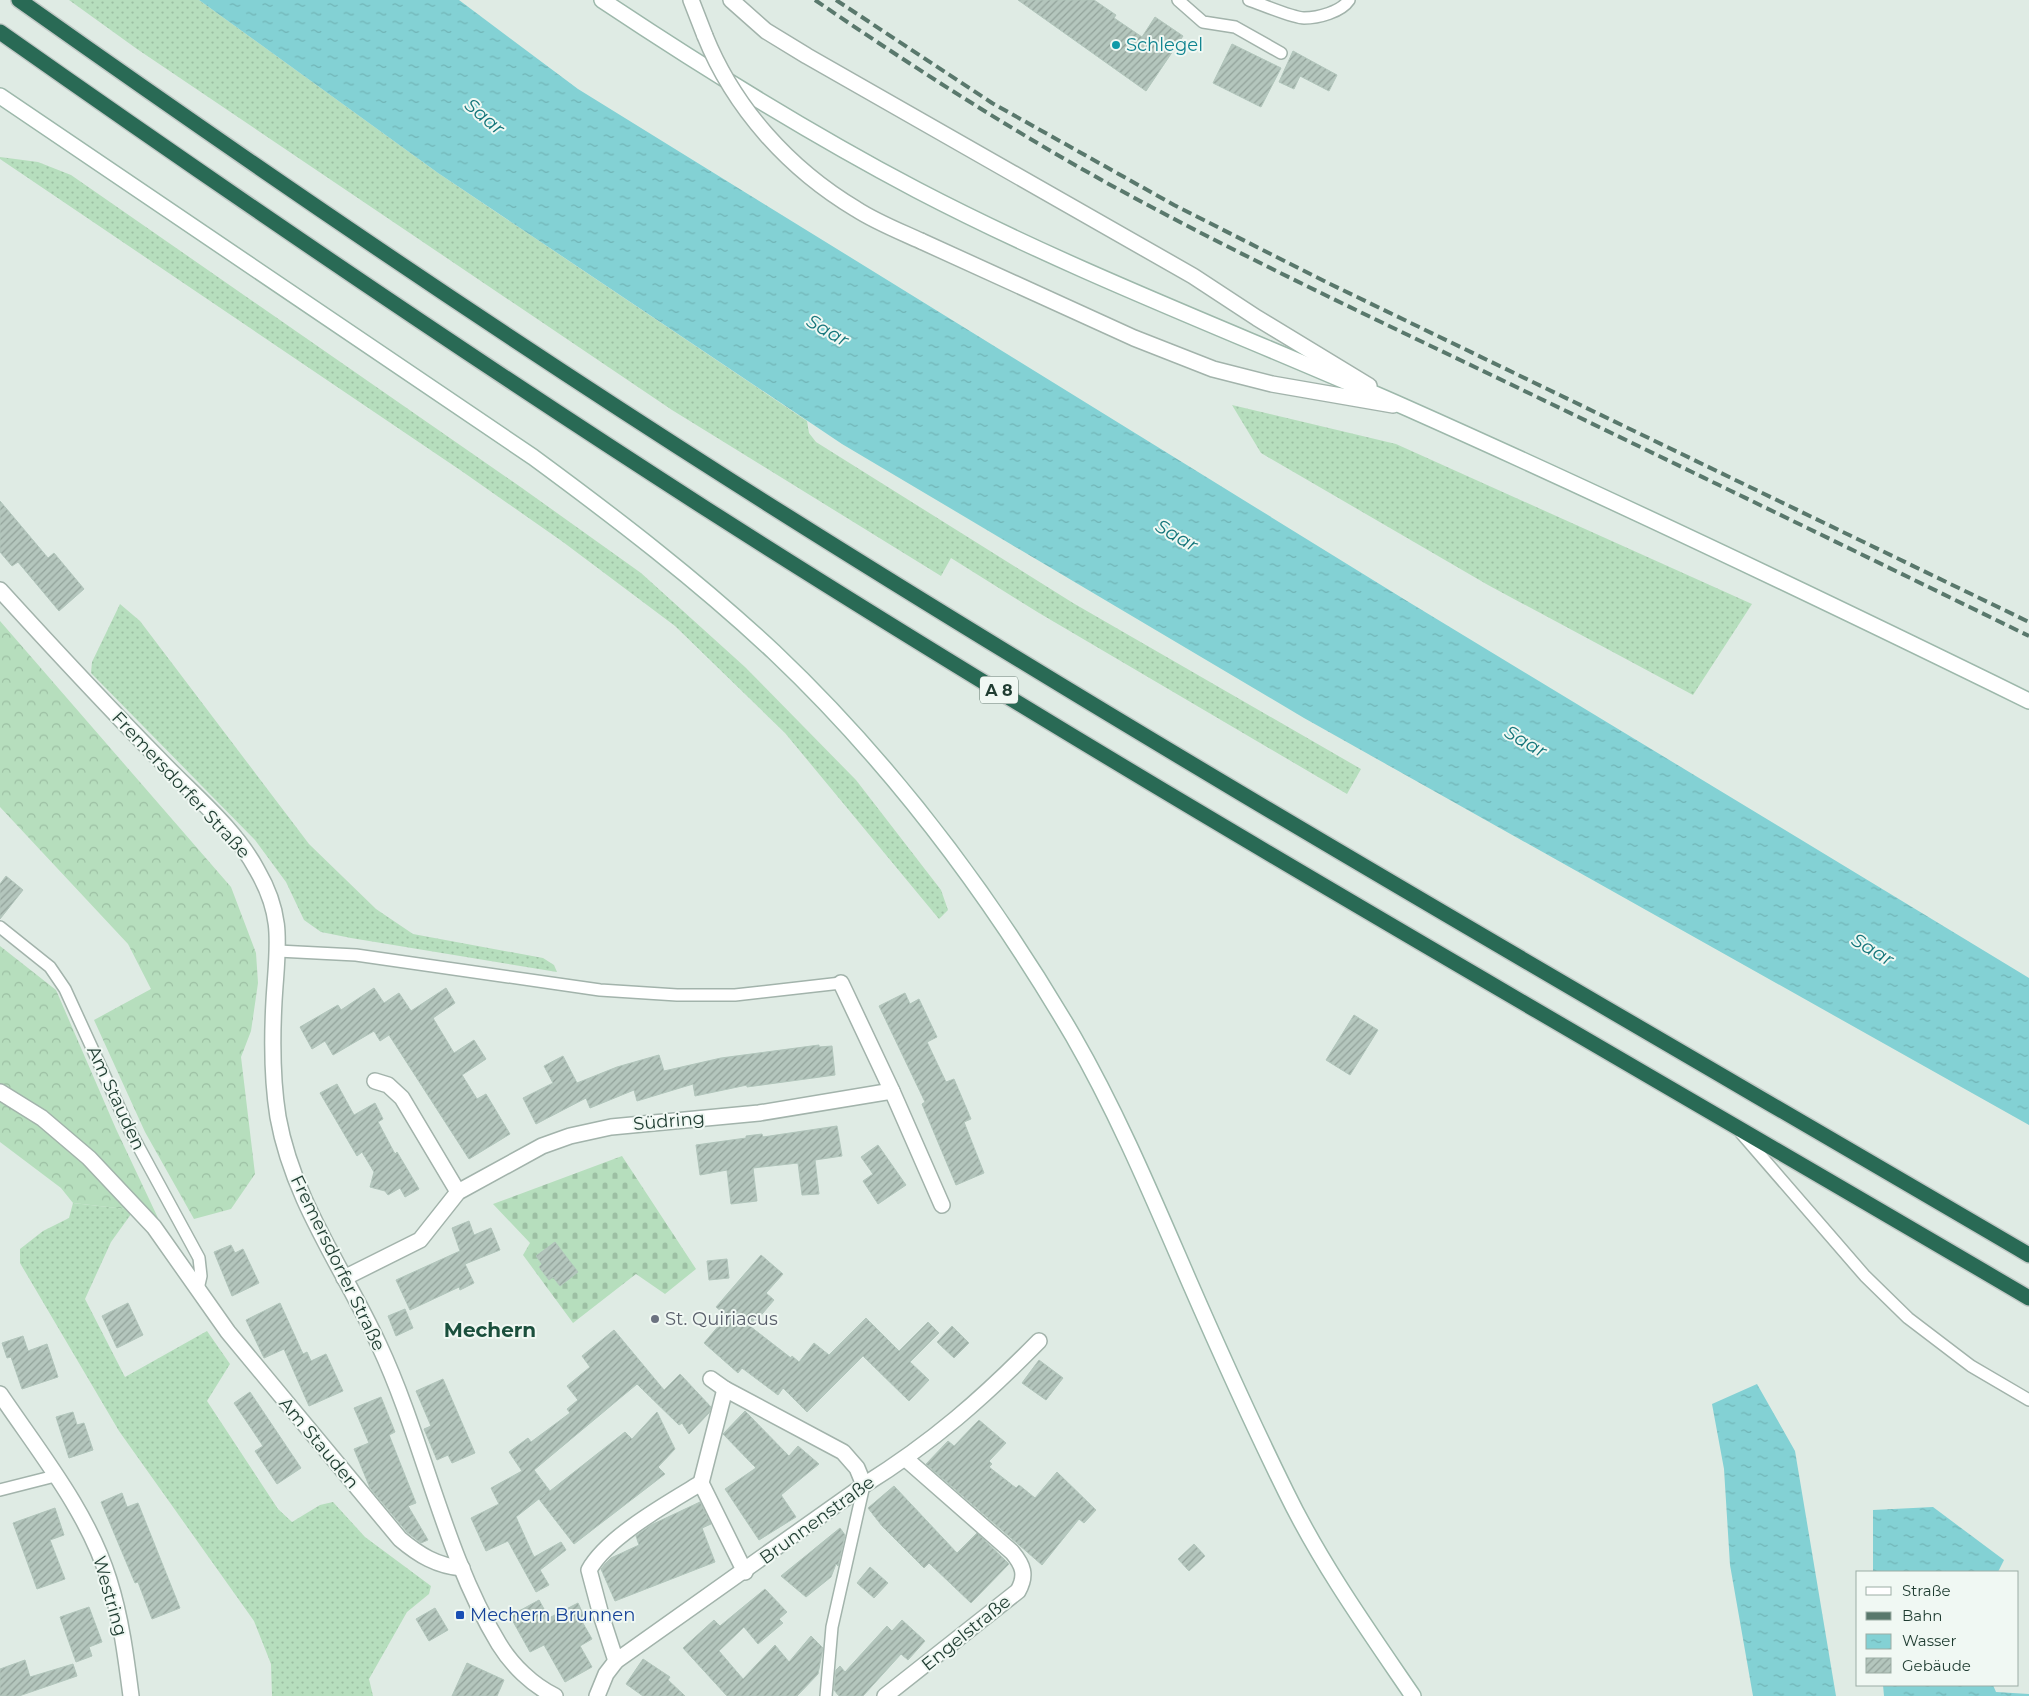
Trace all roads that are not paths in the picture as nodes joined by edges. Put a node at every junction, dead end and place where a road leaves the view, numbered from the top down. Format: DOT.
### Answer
graph roads {
  1 [pos="19,0"];
  2 [pos="602,0"];
  3 [pos="691,0"];
  4 [pos="731,0"];
  5 [pos="1178,0"];
  6 [pos="1248,0"];
  7 [pos="1349,0"];
  8 [pos="0,32"];
  9 [pos="1281,53"];
  10 [pos="0,96"];
  11 [pos="1402,406"];
  12 [pos="0,590"];
  13 [pos="2029,701"];
  14 [pos="0,927"];
  15 [pos="278,951"];
  16 [pos="841,983"];
  17 [pos="375,1081"];
  18 [pos="892,1090"];
  19 [pos="0,1092"];
  20 [pos="1735,1126"];
  21 [pos="458,1192"];
  22 [pos="942,1205"];
  23 [pos="2029,1255"];
  24 [pos="344,1278"];
  25 [pos="198,1289"];
  26 [pos="2029,1298"];
  27 [pos="1039,1341"];
  28 [pos="711,1380"];
  29 [pos="725,1389"];
  30 [pos="0,1394"];
  31 [pos="2029,1400"];
  32 [pos="906,1459"];
  33 [pos="55,1476"];
  34 [pos="701,1483"];
  35 [pos="864,1485"];
  36 [pos="0,1490"];
  37 [pos="462,1568"];
  38 [pos="744,1572"];
  39 [pos="616,1661"];
  40 [pos="131,1696"];
  41 [pos="555,1696"];
  42 [pos="597,1696"];
  43 [pos="826,1696"];
  44 [pos="885,1696"];
  45 [pos="1413,1696"];
  1 -- 23 [label="highway, A 8"];
  2 -- 11 [label="street"];
  3 -- 11 [label="street, bridge"];
  4 -- 11 [label="street"];
  5 -- 9 [label="lane"];
  6 -- 7 [label="lane"];
  8 -- 20 [label="highway, A 8"];
  10 -- 45 [label="street"];
  11 -- 13 [label="street"];
  12 -- 15 [label="street, Fremersdorfer Straße"];
  14 -- 25 [label="lane, Am Stauden"];
  15 -- 16 [label="lane"];
  15 -- 24 [label="street, Fremersdorfer Straße"];
  16 -- 18 [label="street"];
  17 -- 21 [label="street"];
  18 -- 21 [label="street, Südring"];
  18 -- 22 [label="street"];
  19 -- 25 [label="street, Am Stauden"];
  20 -- 26 [label="highway, A 8"];
  20 -- 31 [label="lane"];
  21 -- 24 [label="street, Südring"];
  24 -- 37 [label="street, Fremersdorfer Straße"];
  25 -- 37 [label="street, Am Stauden"];
  27 -- 32 [label="street, Brunnenstraße"];
  28 -- 29 [label="street"];
  29 -- 34 [label="street"];
  29 -- 35 [label="street"];
  30 -- 33 [label="street, Westring"];
  32 -- 35 [label="street, Brunnenstraße"];
  32 -- 44 [label="street, Engelstraße"];
  33 -- 36 [label="lane"];
  33 -- 40 [label="street, Westring"];
  34 -- 38 [label="street"];
  34 -- 39 [label="street"];
  35 -- 38 [label="street, Brunnenstraße"];
  35 -- 43 [label="lane"];
  37 -- 41 [label="street, Fremersdorfer Straße"];
  38 -- 39 [label="street, Brunnenstraße"];
  39 -- 42 [label="street, Brunnenstraße"];
}
